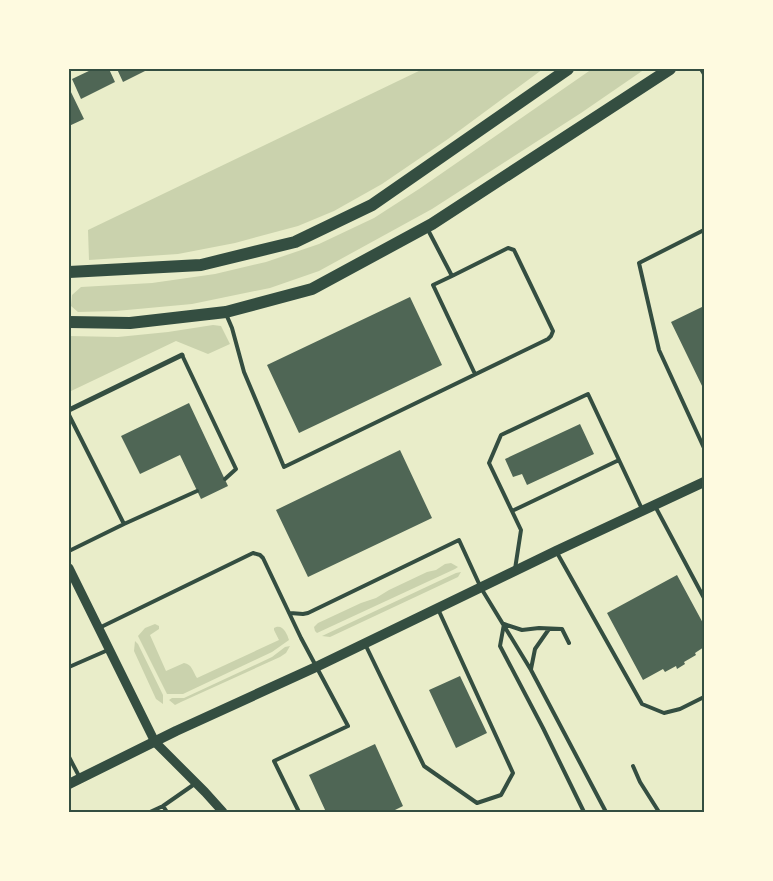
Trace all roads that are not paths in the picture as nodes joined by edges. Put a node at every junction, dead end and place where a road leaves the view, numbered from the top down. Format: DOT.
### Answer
graph roads {
  1 [pos="568,69"];
  2 [pos="670,69"];
  3 [pos="701,69"];
  4 [pos="704,74"];
  5 [pos="426,227"];
  6 [pos="704,230"];
  7 [pos="69,272"];
  8 [pos="452,276"];
  9 [pos="226,312"];
  10 [pos="69,322"];
  11 [pos="182,355"];
  12 [pos="474,374"];
  13 [pos="69,410"];
  14 [pos="69,414"];
  15 [pos="704,448"];
  16 [pos="619,460"];
  17 [pos="225,479"];
  18 [pos="704,482"];
  19 [pos="197,491"];
  20 [pos="655,506"];
  21 [pos="643,511"];
  22 [pos="512,512"];
  23 [pos="124,524"];
  24 [pos="69,551"];
  25 [pos="556,551"];
  26 [pos="69,568"];
  27 [pos="514,572"];
  28 [pos="481,588"];
  29 [pos="704,598"];
  30 [pos="438,609"];
  31 [pos="290,613"];
  32 [pos="504,624"];
  33 [pos="99,628"];
  34 [pos="549,629"];
  35 [pos="569,643"];
  36 [pos="365,644"];
  37 [pos="109,649"];
  38 [pos="69,667"];
  39 [pos="316,667"];
  40 [pos="531,670"];
  41 [pos="704,697"];
  42 [pos="155,742"];
  43 [pos="69,757"];
  44 [pos="633,766"];
  45 [pos="80,778"];
  46 [pos="196,783"];
  47 [pos="69,784"];
  48 [pos="163,806"];
  49 [pos="150,812"];
  50 [pos="166,812"];
  51 [pos="223,812"];
  52 [pos="299,812"];
  53 [pos="584,812"];
  54 [pos="606,812"];
  55 [pos="659,812"];
  1 -- 7 [label="main road"];
  2 -- 5 [label="main road"];
  3 -- 4 [label="lane"];
  5 -- 8 [label="lane"];
  5 -- 9 [label="main road"];
  6 -- 15 [label="lane"];
  8 -- 12 [label="lane"];
  8 -- 12 [label="lane"];
  9 -- 10 [label="main road"];
  9 -- 12 [label="lane"];
  11 -- 13 [label="street"];
  11 -- 17 [label="lane"];
  14 -- 23 [label="lane"];
  16 -- 21 [label="lane"];
  16 -- 22 [label="lane"];
  16 -- 22 [label="lane"];
  18 -- 20 [label="main road"];
  19 -- 23 [label="lane"];
  20 -- 21 [label="main road"];
  20 -- 29 [label="lane"];
  21 -- 25 [label="main road"];
  22 -- 27 [label="lane"];
  23 -- 24 [label="lane"];
  25 -- 27 [label="main road"];
  25 -- 41 [label="lane"];
  26 -- 33 [label="street"];
  27 -- 28 [label="main road"];
  28 -- 30 [label="main road"];
  28 -- 31 [label="lane"];
  28 -- 32 [label="lane"];
  30 -- 36 [label="main road"];
  30 -- 36 [label="lane"];
  31 -- 33 [label="lane"];
  31 -- 39 [label="lane"];
  32 -- 34 [label="lane"];
  32 -- 40 [label="lane"];
  32 -- 53 [label="lane"];
  33 -- 37 [label="street"];
  34 -- 35 [label="lane"];
  34 -- 40 [label="lane"];
  36 -- 39 [label="main road"];
  37 -- 38 [label="lane"];
  37 -- 42 [label="street"];
  39 -- 42 [label="main road"];
  39 -- 52 [label="lane"];
  40 -- 54 [label="lane"];
  42 -- 45 [label="main road"];
  42 -- 46 [label="street"];
  43 -- 45 [label="lane"];
  44 -- 55 [label="lane"];
  45 -- 47 [label="main road"];
  46 -- 48 [label="lane"];
  46 -- 51 [label="street"];
  48 -- 49 [label="lane"];
  48 -- 50 [label="lane"];
}
